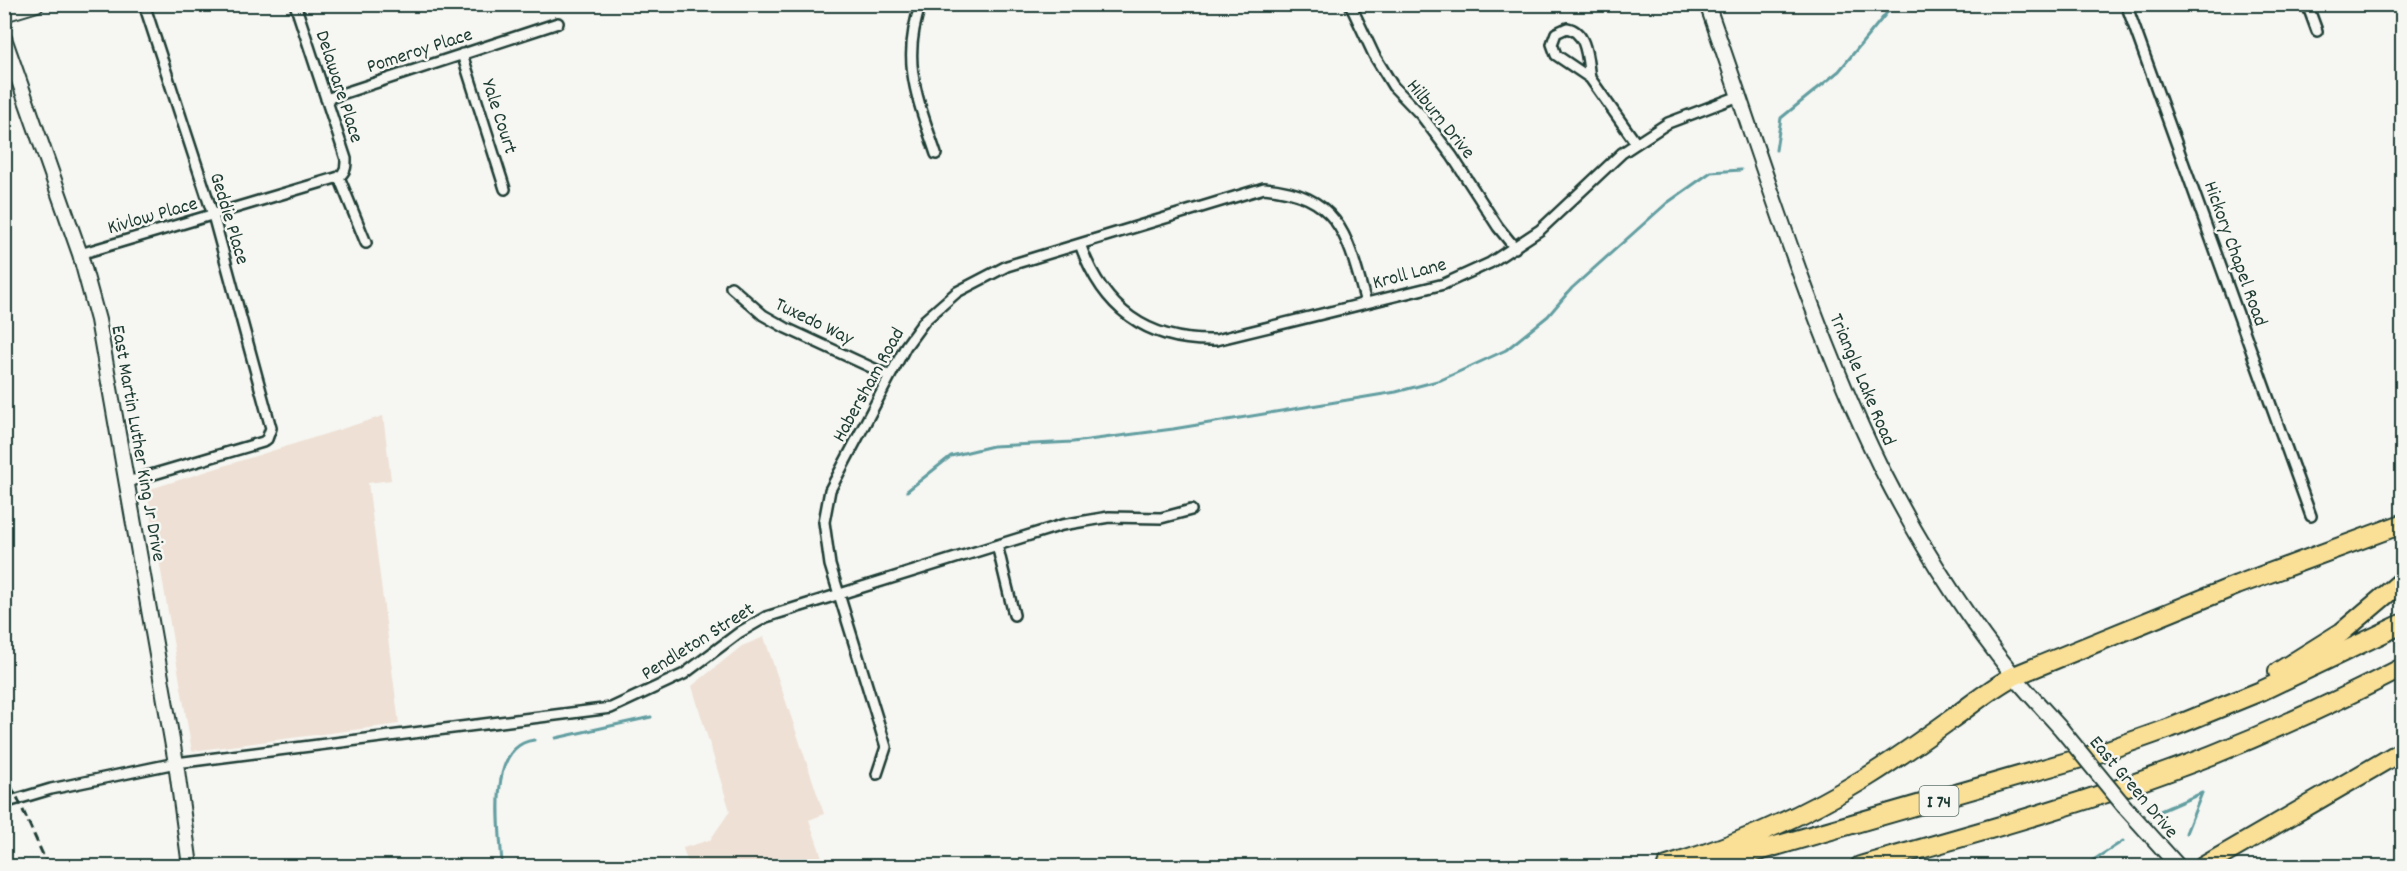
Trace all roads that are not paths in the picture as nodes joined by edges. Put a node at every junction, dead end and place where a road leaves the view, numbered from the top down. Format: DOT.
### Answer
graph roads {
  1 [pos="37,4"];
  2 [pos="144,4"];
  3 [pos="295,4"];
  4 [pos="921,4"];
  5 [pos="1350,4"];
  6 [pos="1707,4"];
  7 [pos="2126,4"];
  8 [pos="2307,4"];
  9 [pos="4,14"];
  10 [pos="558,23"];
  11 [pos="2317,31"];
  12 [pos="4,38"];
  13 [pos="462,54"];
  14 [pos="1590,78"];
  15 [pos="1739,96"];
  16 [pos="326,99"];
  17 [pos="1636,143"];
  18 [pos="936,154"];
  19 [pos="339,177"];
  20 [pos="505,189"];
  21 [pos="213,215"];
  22 [pos="366,243"];
  23 [pos="1080,244"];
  24 [pos="1515,248"];
  25 [pos="80,254"];
  26 [pos="731,287"];
  27 [pos="1366,303"];
  28 [pos="890,376"];
  29 [pos="127,482"];
  30 [pos="1191,510"];
  31 [pos="2311,516"];
  32 [pos="2403,524"];
  33 [pos="997,545"];
  34 [pos="2403,581"];
  35 [pos="839,593"];
  36 [pos="1014,615"];
  37 [pos="2403,624"];
  38 [pos="2403,668"];
  39 [pos="2014,676"];
  40 [pos="2403,678"];
  41 [pos="2170,728"];
  42 [pos="2277,728"];
  43 [pos="2062,730"];
  44 [pos="2403,751"];
  45 [pos="176,763"];
  46 [pos="877,774"];
  47 [pos="4,803"];
  48 [pos="190,867"];
  49 [pos="1667,867"];
  50 [pos="1706,867"];
  51 [pos="1860,867"];
  52 [pos="2178,867"];
  53 [pos="2204,867"];
  1 -- 9 [label="main road"];
  2 -- 21 [label="street, Geddie Place"];
  3 -- 16 [label="street, Delaware Place"];
  4 -- 18 [label="street"];
  5 -- 24 [label="street, Hilburn Drive"];
  6 -- 15 [label="main road, Triangle Lake Road"];
  7 -- 31 [label="street, Hickory Chapel Road"];
  8 -- 11 [label="street"];
  10 -- 13 [label="street, Pomeroy Place"];
  12 -- 25 [label="main road, East Martin Luther King Jr Drive"];
  13 -- 16 [label="street, Pomeroy Place"];
  13 -- 20 [label="street, Yale Court"];
  14 -- 14 [label="street"];
  14 -- 17 [label="street"];
  15 -- 17 [label="street, Kroll Lane"];
  15 -- 39 [label="main road, Triangle Lake Road"];
  16 -- 19 [label="street, Delaware Place"];
  17 -- 24 [label="street, Kroll Lane"];
  19 -- 21 [label="street, Kivlow Place"];
  19 -- 22 [label="street"];
  21 -- 25 [label="street, Kivlow Place"];
  21 -- 29 [label="street, Geddie Place"];
  23 -- 27 [label="street, Kroll Lane"];
  23 -- 27 [label="street, Habersham Road"];
  23 -- 28 [label="street, Habersham Road"];
  24 -- 27 [label="street, Kroll Lane"];
  25 -- 29 [label="main road, East Martin Luther King Jr Drive"];
  26 -- 28 [label="street, Tuxedo Way"];
  28 -- 35 [label="street, Habersham Road"];
  29 -- 45 [label="main road, East Martin Luther King Jr Drive"];
  30 -- 33 [label="street, Pendleton Street"];
  32 -- 39 [label="highway"];
  33 -- 35 [label="street, Pendleton Street"];
  33 -- 36 [label="street"];
  34 -- 41 [label="highway"];
  35 -- 45 [label="street, Pendleton Street"];
  35 -- 46 [label="street, Habersham Road"];
  37 -- 41 [label="highway, I 74"];
  38 -- 42 [label="highway, I 74"];
  39 -- 43 [label="main road, Triangle Lake Road"];
  39 -- 49 [label="highway"];
  40 -- 42 [label="highway"];
  41 -- 50 [label="highway, I 74"];
  42 -- 51 [label="highway, I 74"];
  43 -- 52 [label="main road, East Green Drive, bridge"];
  44 -- 53 [label="highway"];
  45 -- 47 [label="street, Pendleton Street"];
  45 -- 48 [label="main road, East Martin Luther King Jr Drive"];
}
